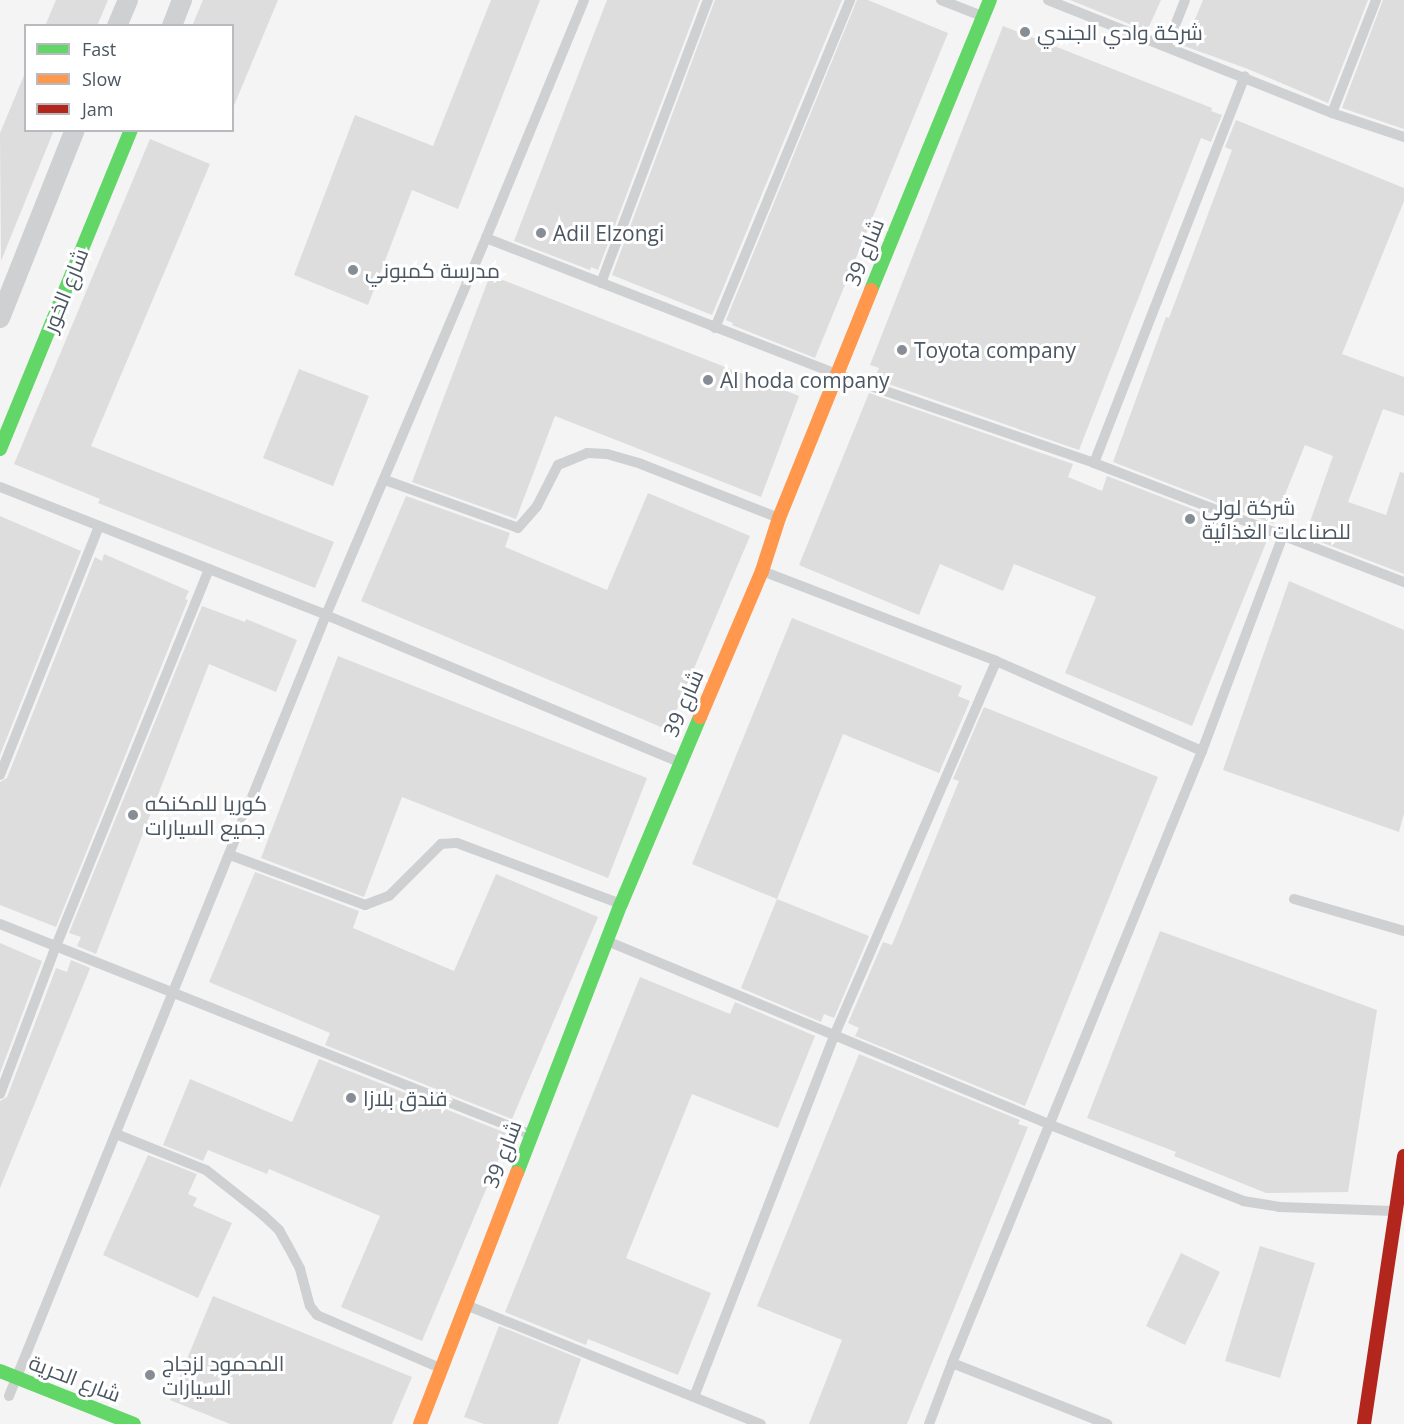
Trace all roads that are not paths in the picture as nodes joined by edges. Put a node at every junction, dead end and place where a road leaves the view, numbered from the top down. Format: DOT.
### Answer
graph roads {
  1 [pos="128,0"];
  2 [pos="182,0"];
  3 [pos="584,0"];
  4 [pos="708,0"];
  5 [pos="850,0"];
  6 [pos="941,0"];
  7 [pos="990,0"];
  8 [pos="1048,0"];
  9 [pos="1185,0"];
  10 [pos="1376,0"];
  11 [pos="983,16"];
  12 [pos="118,24"];
  13 [pos="173,24"];
  14 [pos="1167,46"];
  15 [pos="1245,76"];
  16 [pos="1332,113"];
  17 [pos="74,132"];
  18 [pos="130,132"];
  19 [pos="1404,137"];
  20 [pos="486,238"];
  21 [pos="601,283"];
  22 [pos="0,318"];
  23 [pos="715,328"];
  24 [pos="836,374"];
  25 [pos="0,449"];
  26 [pos="1094,463"];
  27 [pos="385,480"];
  28 [pos="0,487"];
  29 [pos="779,518"];
  30 [pos="99,526"];
  31 [pos="1283,535"];
  32 [pos="209,569"];
  33 [pos="762,571"];
  34 [pos="1404,582"];
  35 [pos="326,615"];
  36 [pos="996,660"];
  37 [pos="1202,751"];
  38 [pos="680,762"];
  39 [pos="0,775"];
  40 [pos="231,855"];
  41 [pos="1293,899"];
  42 [pos="621,904"];
  43 [pos="0,924"];
  44 [pos="1404,932"];
  45 [pos="606,941"];
  46 [pos="56,946"];
  47 [pos="171,993"];
  48 [pos="834,1036"];
  49 [pos="0,1094"];
  50 [pos="1048,1124"];
  51 [pos="116,1134"];
  52 [pos="532,1136"];
  53 [pos="1404,1156"];
  54 [pos="1401,1213"];
  55 [pos="466,1305"];
  56 [pos="952,1363"];
  57 [pos="442,1369"];
  58 [pos="0,1371"];
  59 [pos="17,1378"];
  60 [pos="9,1396"];
  61 [pos="694,1397"];
  62 [pos="134,1424"];
  63 [pos="420,1424"];
  64 [pos="761,1424"];
  65 [pos="929,1424"];
  66 [pos="1107,1424"];
  67 [pos="1364,1424"];
  1 -- 12 [label="street"];
  2 -- 13 [label="street"];
  3 -- 20 [label="lane"];
  4 -- 21 [label="lane"];
  5 -- 23 [label="lane"];
  6 -- 11 [label="lane"];
  7 -- 11 [label="street, شارع 39"];
  8 -- 14 [label="lane"];
  9 -- 14 [label="lane"];
  10 -- 16 [label="lane"];
  11 -- 24 [label="street, شارع 39"];
  14 -- 15 [label="lane"];
  15 -- 16 [label="lane"];
  15 -- 26 [label="lane"];
  16 -- 19 [label="lane"];
  17 -- 22 [label="street"];
  18 -- 25 [label="street, شارع الخور"];
  20 -- 21 [label="lane"];
  20 -- 27 [label="lane"];
  21 -- 23 [label="lane"];
  23 -- 24 [label="lane"];
  24 -- 26 [label="lane"];
  24 -- 29 [label="street, شارع 39"];
  26 -- 31 [label="lane"];
  27 -- 29 [label="lane"];
  27 -- 35 [label="lane"];
  28 -- 30 [label="lane"];
  29 -- 33 [label="street, شارع 39"];
  30 -- 32 [label="lane"];
  30 -- 39 [label="lane"];
  31 -- 34 [label="lane"];
  31 -- 37 [label="lane"];
  32 -- 35 [label="lane"];
  32 -- 46 [label="lane"];
  33 -- 36 [label="lane"];
  33 -- 38 [label="street, شارع 39"];
  35 -- 38 [label="lane"];
  35 -- 40 [label="lane"];
  36 -- 37 [label="lane"];
  36 -- 48 [label="lane"];
  37 -- 50 [label="lane"];
  38 -- 42 [label="street, شارع 39"];
  40 -- 42 [label="lane"];
  40 -- 47 [label="lane"];
  41 -- 44 [label="lane"];
  42 -- 45 [label="street, شارع 39"];
  43 -- 46 [label="lane"];
  45 -- 48 [label="lane"];
  45 -- 52 [label="street, شارع 39"];
  46 -- 47 [label="lane"];
  46 -- 49 [label="lane"];
  47 -- 51 [label="lane"];
  47 -- 52 [label="lane"];
  48 -- 50 [label="lane"];
  48 -- 61 [label="lane"];
  50 -- 54 [label="lane"];
  50 -- 56 [label="lane"];
  51 -- 57 [label="lane"];
  51 -- 59 [label="lane"];
  52 -- 55 [label="street, شارع 39"];
  53 -- 54 [label="street"];
  54 -- 67 [label="street"];
  55 -- 57 [label="street, شارع 39"];
  55 -- 61 [label="lane"];
  56 -- 65 [label="lane"];
  56 -- 66 [label="lane"];
  57 -- 63 [label="street, شارع 39"];
  58 -- 59 [label="street, شارع الحرية"];
  59 -- 60 [label="lane"];
  59 -- 62 [label="street, شارع الحرية"];
  61 -- 64 [label="lane"];
}
